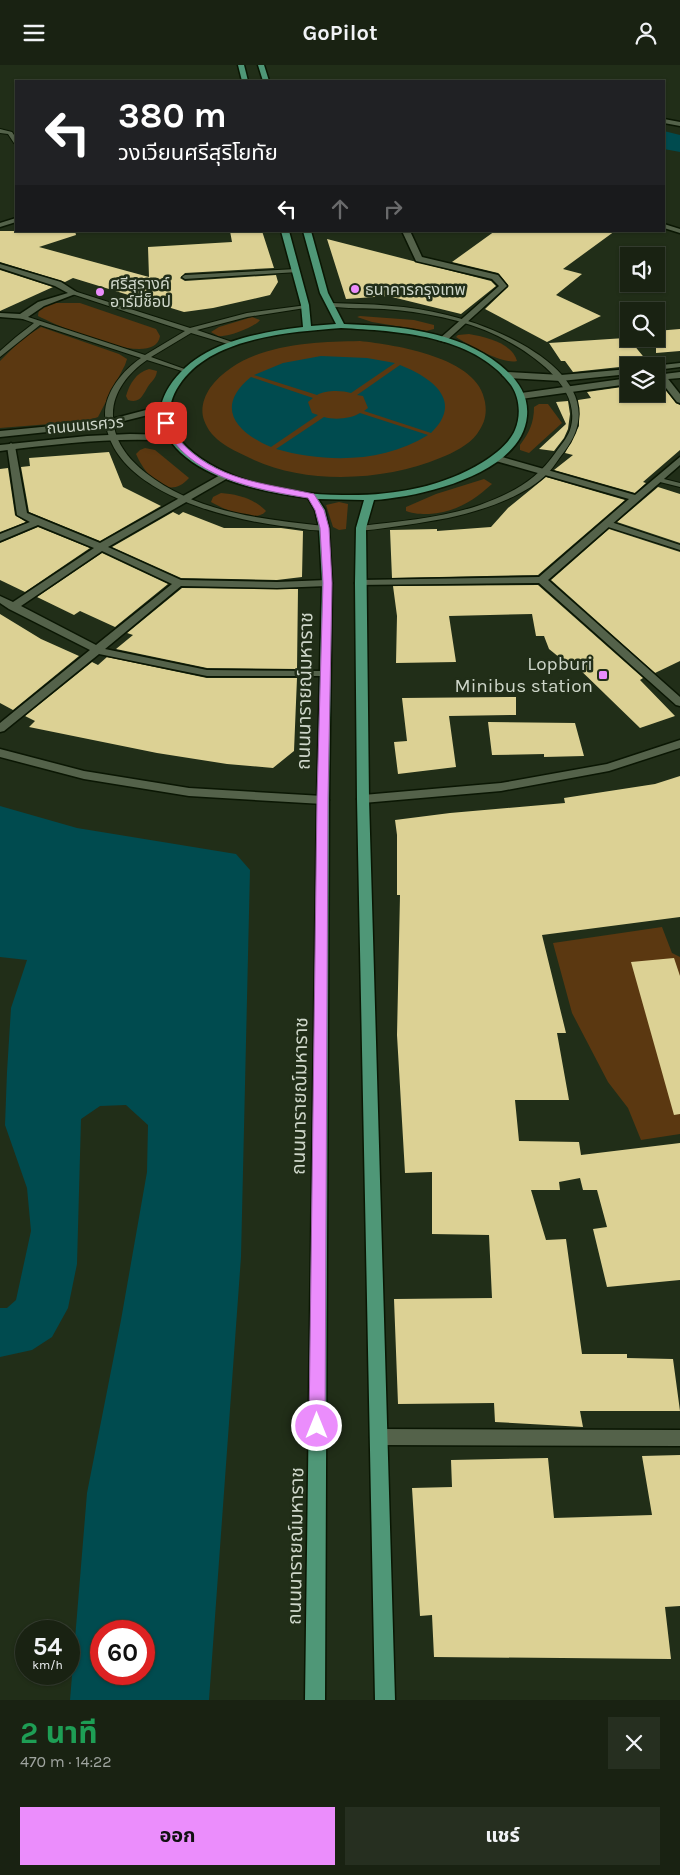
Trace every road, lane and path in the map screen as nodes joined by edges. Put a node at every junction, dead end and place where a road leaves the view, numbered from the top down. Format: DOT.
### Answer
graph roads {
  1 [pos="241,65"];
  2 [pos="261,65"];
  3 [pos="245,80"];
  4 [pos="266,80"];
  5 [pos="665,121"];
  6 [pos="680,124"];
  7 [pos="0,131"];
  8 [pos="15,140"];
  9 [pos="15,220"];
  10 [pos="0,225"];
  11 [pos="665,226"];
  12 [pos="680,231"];
  13 [pos="285,232"];
  14 [pos="307,232"];
  15 [pos="406,232"];
  16 [pos="0,266"];
  17 [pos="296,271"];
  18 [pos="184,277"];
  19 [pos="74,293"];
  20 [pos="330,305"];
  21 [pos="305,306"];
  22 [pos="0,315"];
  23 [pos="22,317"];
  24 [pos="463,321"];
  25 [pos="38,323"];
  26 [pos="341,326"];
  27 [pos="307,328"];
  28 [pos="190,331"];
  29 [pos="442,340"];
  30 [pos="233,344"];
  31 [pos="0,355"];
  32 [pos="143,357"];
  33 [pos="680,365"];
  34 [pos="665,367"];
  35 [pos="186,371"];
  36 [pos="620,372"];
  37 [pos="506,375"];
  38 [pos="680,375"];
  39 [pos="665,377"];
  40 [pos="561,378"];
  41 [pos="620,382"];
  42 [pos="665,385"];
  43 [pos="568,388"];
  44 [pos="521,396"];
  45 [pos="680,401"];
  46 [pos="165,409"];
  47 [pos="107,424"];
  48 [pos="0,434"];
  49 [pos="111,437"];
  50 [pos="174,438"];
  51 [pos="11,446"];
  52 [pos="0,448"];
  53 [pos="0,452"];
  54 [pos="495,458"];
  55 [pos="680,460"];
  56 [pos="544,473"];
  57 [pos="225,476"];
  58 [pos="659,479"];
  59 [pos="680,485"];
  60 [pos="311,496"];
  61 [pos="370,497"];
  62 [pos="636,498"];
  63 [pos="184,499"];
  64 [pos="37,522"];
  65 [pos="608,524"];
  66 [pos="324,528"];
  67 [pos="361,528"];
  68 [pos="0,538"];
  69 [pos="101,547"];
  70 [pos="680,548"];
  71 [pos="542,580"];
  72 [pos="179,583"];
  73 [pos="327,583"];
  74 [pos="360,583"];
  75 [pos="0,599"];
  76 [pos="13,607"];
  77 [pos="97,651"];
  78 [pos="325,674"];
  79 [pos="680,703"];
  80 [pos="0,729"];
  81 [pos="680,744"];
  82 [pos="0,753"];
  83 [pos="323,799"];
  84 [pos="363,799"];
  85 [pos="378,1437"];
  86 [pos="680,1438"];
  87 [pos="315,1700"];
  88 [pos="385,1700"];
  1 -- 3 [label="main road"];
  2 -- 4 [label="main road"];
  5 -- 6 [label="street"];
  7 -- 8 [label="lane"];
  9 -- 10 [label="street"];
  11 -- 12 [label="street"];
  13 -- 17 [label="main road"];
  14 -- 20 [label="main road"];
  15 -- 24 [label="street"];
  16 -- 19 [label="street"];
  17 -- 18 [label="lane"];
  17 -- 21 [label="main road"];
  19 -- 23 [label="street"];
  19 -- 28 [label="lane"];
  20 -- 24 [label="lane"];
  20 -- 26 [label="main road"];
  21 -- 27 [label="main road"];
  21 -- 28 [label="lane"];
  22 -- 23 [label="street"];
  23 -- 25 [label="lane"];
  24 -- 29 [label="street"];
  24 -- 40 [label="lane"];
  25 -- 31 [label="lane"];
  25 -- 32 [label="lane"];
  26 -- 27 [label="main road"];
  26 -- 29 [label="main road"];
  27 -- 30 [label="main road"];
  28 -- 30 [label="lane"];
  28 -- 32 [label="lane"];
  29 -- 37 [label="main road"];
  30 -- 35 [label="main road"];
  32 -- 35 [label="lane"];
  32 -- 47 [label="lane"];
  33 -- 34 [label="street"];
  35 -- 46 [label="main road"];
  36 -- 40 [label="street"];
  37 -- 40 [label="street"];
  37 -- 44 [label="main road"];
  38 -- 39 [label="street"];
  40 -- 43 [label="lane"];
  41 -- 43 [label="street"];
  42 -- 45 [label="street"];
  43 -- 44 [label="street"];
  43 -- 56 [label="lane"];
  44 -- 54 [label="main road"];
  46 -- 47 [label="street, ถนนนเรศวร"];
  46 -- 50 [label="main road"];
  47 -- 48 [label="street, ถนนนเรศวร"];
  47 -- 49 [label="lane"];
  49 -- 50 [label="street, ถนนนเรศวร"];
  49 -- 51 [label="street, ถนนนเรศวร"];
  49 -- 63 [label="lane"];
  50 -- 57 [label="main road"];
  51 -- 52 [label="street, ถนนนเรศวร"];
  51 -- 53 [label="lane"];
  51 -- 64 [label="street"];
  54 -- 56 [label="street"];
  54 -- 61 [label="main road"];
  55 -- 58 [label="street"];
  56 -- 62 [label="street"];
  56 -- 67 [label="lane"];
  57 -- 60 [label="main road"];
  57 -- 63 [label="street"];
  58 -- 59 [label="lane"];
  58 -- 62 [label="street"];
  60 -- 61 [label="main road"];
  60 -- 66 [label="main road, ถนนนารายณ์มหาราช"];
  61 -- 67 [label="main road"];
  62 -- 65 [label="street"];
  63 -- 66 [label="lane"];
  63 -- 69 [label="street"];
  64 -- 68 [label="street"];
  64 -- 69 [label="street"];
  65 -- 70 [label="lane"];
  65 -- 71 [label="street"];
  66 -- 73 [label="main road, ถนนนารายณ์มหาราช"];
  67 -- 74 [label="main road"];
  69 -- 72 [label="street"];
  69 -- 76 [label="street"];
  71 -- 74 [label="street"];
  71 -- 79 [label="street"];
  72 -- 73 [label="street"];
  72 -- 77 [label="street"];
  73 -- 78 [label="main road, ถนนนารายณ์มหาราช"];
  74 -- 84 [label="main road"];
  75 -- 76 [label="street"];
  76 -- 77 [label="street"];
  77 -- 78 [label="street"];
  77 -- 80 [label="street"];
  78 -- 83 [label="main road, ถนนนารายณ์มหาราช"];
  81 -- 84 [label="street"];
  82 -- 83 [label="street"];
  83 -- 87 [label="main road, ถนนนารายณ์มหาราช"];
  84 -- 85 [label="main road"];
  85 -- 86 [label="street"];
  85 -- 88 [label="main road"];
}
